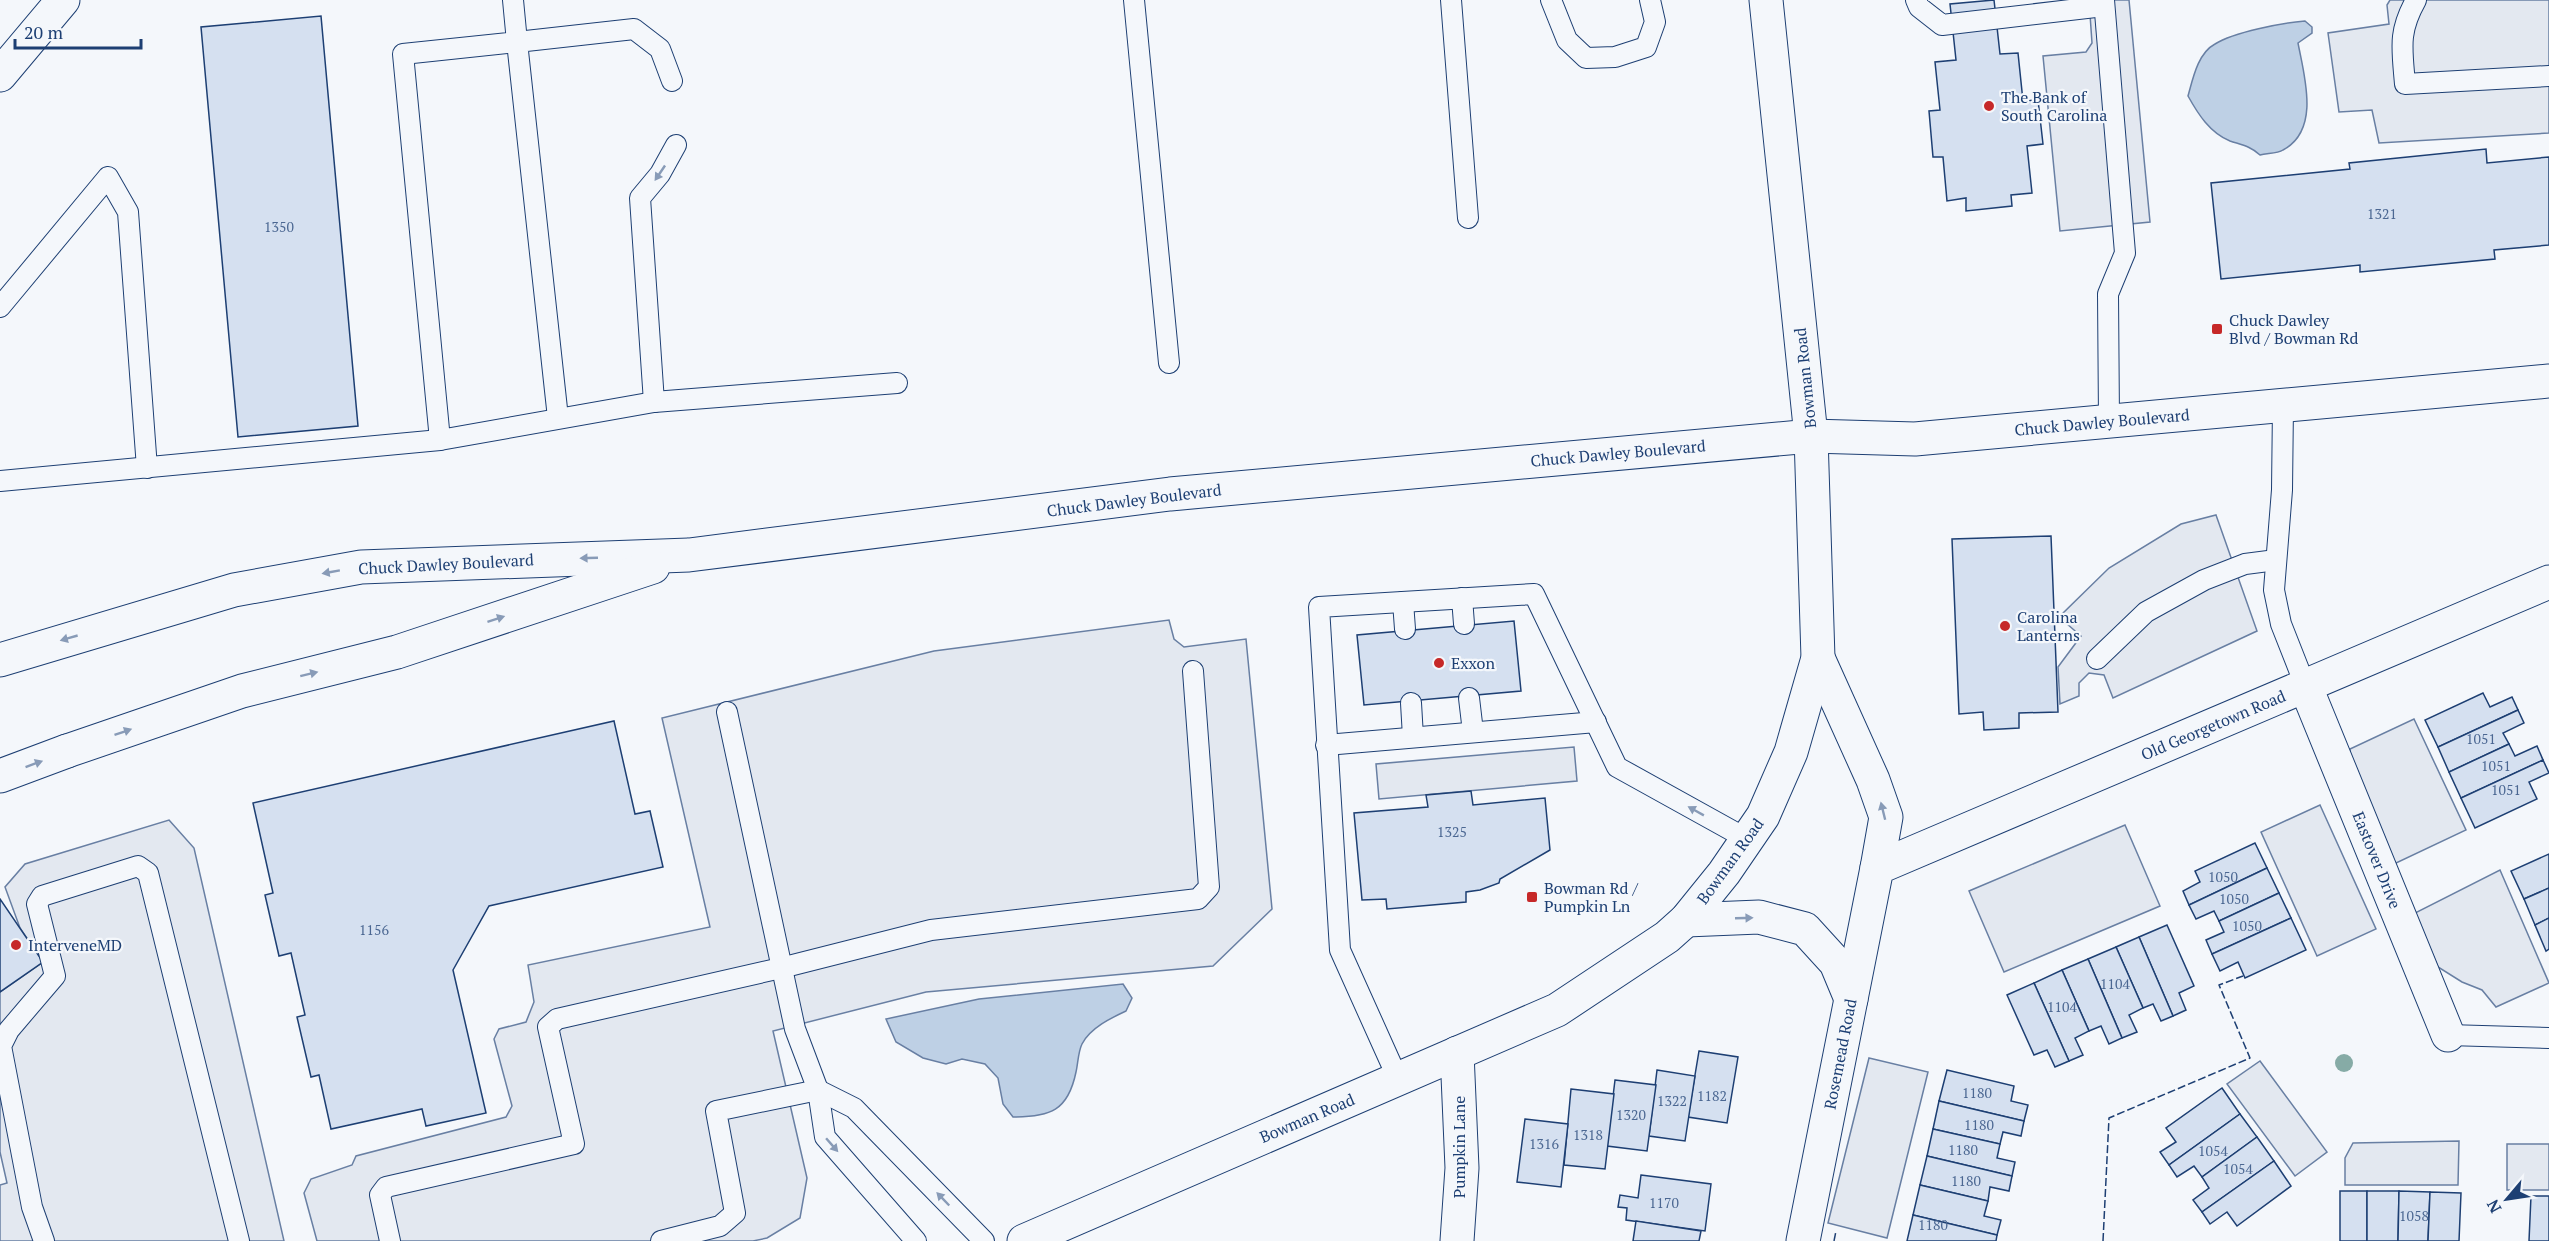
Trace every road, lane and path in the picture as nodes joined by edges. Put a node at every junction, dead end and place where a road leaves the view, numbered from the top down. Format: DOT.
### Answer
graph roads {
  1 [pos="63,0"];
  2 [pos="513,0"];
  3 [pos="1134,0"];
  4 [pos="1451,0"];
  5 [pos="1551,0"];
  6 [pos="1650,0"];
  7 [pos="1766,0"];
  8 [pos="1916,0"];
  9 [pos="2416,0"];
  10 [pos="2104,3"];
  11 [pos="518,42"];
  12 [pos="0,75"];
  13 [pos="2549,76"];
  14 [pos="672,81"];
  15 [pos="676,145"];
  16 [pos="1468,218"];
  17 [pos="0,307"];
  18 [pos="1169,363"];
  19 [pos="2549,381"];
  20 [pos="897,383"];
  21 [pos="654,402"];
  22 [pos="2283,405"];
  23 [pos="558,418"];
  24 [pos="2109,421"];
  25 [pos="1811,436"];
  26 [pos="440,440"];
  27 [pos="147,468"];
  28 [pos="0,481"];
  29 [pos="689,555"];
  30 [pos="2276,560"];
  31 [pos="2549,582"];
  32 [pos="1462,598"];
  33 [pos="1403,602"];
  34 [pos="1464,624"];
  35 [pos="1405,629"];
  36 [pos="1818,658"];
  37 [pos="2097,659"];
  38 [pos="0,660"];
  39 [pos="1193,670"];
  40 [pos="2305,685"];
  41 [pos="1469,698"];
  42 [pos="1412,703"];
  43 [pos="727,712"];
  44 [pos="1596,722"];
  45 [pos="1473,732"];
  46 [pos="1413,737"];
  47 [pos="1326,745"];
  48 [pos="0,776"];
  49 [pos="1747,839"];
  50 [pos="1877,868"];
  51 [pos="1686,920"];
  52 [pos="781,968"];
  53 [pos="1851,999"];
  54 [pos="2448,1035"];
  55 [pos="2549,1038"];
  56 [pos="1457,1053"];
  57 [pos="1398,1079"];
  58 [pos="818,1090"];
  59 [pos="44,1241"];
  60 [pos="239,1241"];
  61 [pos="390,1241"];
  62 [pos="661,1241"];
  63 [pos="916,1241"];
  64 [pos="984,1241"];
  65 [pos="1024,1241"];
  66 [pos="1457,1241"];
  67 [pos="1803,1241"];
  1 -- 12 [label="main road"];
  2 -- 11 [label="lane"];
  3 -- 18 [label="lane"];
  4 -- 16 [label="lane"];
  5 -- 6 [label="lane"];
  7 -- 25 [label="main road, Bowman Road"];
  8 -- 10 [label="lane"];
  9 -- 13 [label="lane"];
  10 -- 24 [label="lane"];
  11 -- 14 [label="lane"];
  11 -- 23 [label="lane"];
  11 -- 26 [label="lane"];
  15 -- 21 [label="lane, one-way"];
  17 -- 27 [label="lane"];
  19 -- 22 [label="main road, Chuck Dawley Boulevard"];
  20 -- 21 [label="lane"];
  21 -- 23 [label="lane"];
  22 -- 24 [label="main road, Chuck Dawley Boulevard"];
  22 -- 30 [label="lane"];
  23 -- 26 [label="lane"];
  24 -- 25 [label="main road, Chuck Dawley Boulevard"];
  25 -- 29 [label="main road, Chuck Dawley Boulevard"];
  25 -- 36 [label="main road, Bowman Road"];
  26 -- 27 [label="lane"];
  27 -- 28 [label="lane"];
  29 -- 38 [label="main road, Chuck Dawley Boulevard, one-way"];
  48 -- 29 [label="main road, Chuck Dawley Boulevard, one-way"];
  30 -- 37 [label="lane"];
  30 -- 40 [label="lane"];
  31 -- 40 [label="main road, Old Georgetown Road"];
  32 -- 33 [label="lane"];
  32 -- 34 [label="lane"];
  32 -- 44 [label="lane"];
  33 -- 35 [label="lane"];
  33 -- 47 [label="lane"];
  36 -- 49 [label="main road, Bowman Road"];
  50 -- 36 [label="main road, Rosemead Road, one-way"];
  39 -- 52 [label="lane"];
  40 -- 50 [label="main road, Old Georgetown Road"];
  40 -- 54 [label="main road, Eastover Drive"];
  41 -- 45 [label="lane"];
  42 -- 46 [label="lane"];
  43 -- 52 [label="lane"];
  44 -- 45 [label="lane"];
  49 -- 44 [label="lane, one-way"];
  45 -- 46 [label="lane"];
  46 -- 47 [label="lane"];
  47 -- 57 [label="lane"];
  49 -- 51 [label="main road, Bowman Road"];
  50 -- 53 [label="main road, Rosemead Road"];
  51 -- 53 [label="main road, one-way"];
  51 -- 56 [label="main road, Bowman Road"];
  52 -- 58 [label="lane"];
  52 -- 61 [label="lane"];
  53 -- 67 [label="main road, Rosemead Road"];
  54 -- 55 [label="lane"];
  56 -- 57 [label="main road, Bowman Road"];
  56 -- 66 [label="main road, Pumpkin Lane"];
  57 -- 65 [label="main road, Bowman Road"];
  58 -- 62 [label="lane"];
  58 -- 63 [label="lane, one-way"];
  64 -- 58 [label="lane, one-way"];
  59 -- 60 [label="lane"];
}
